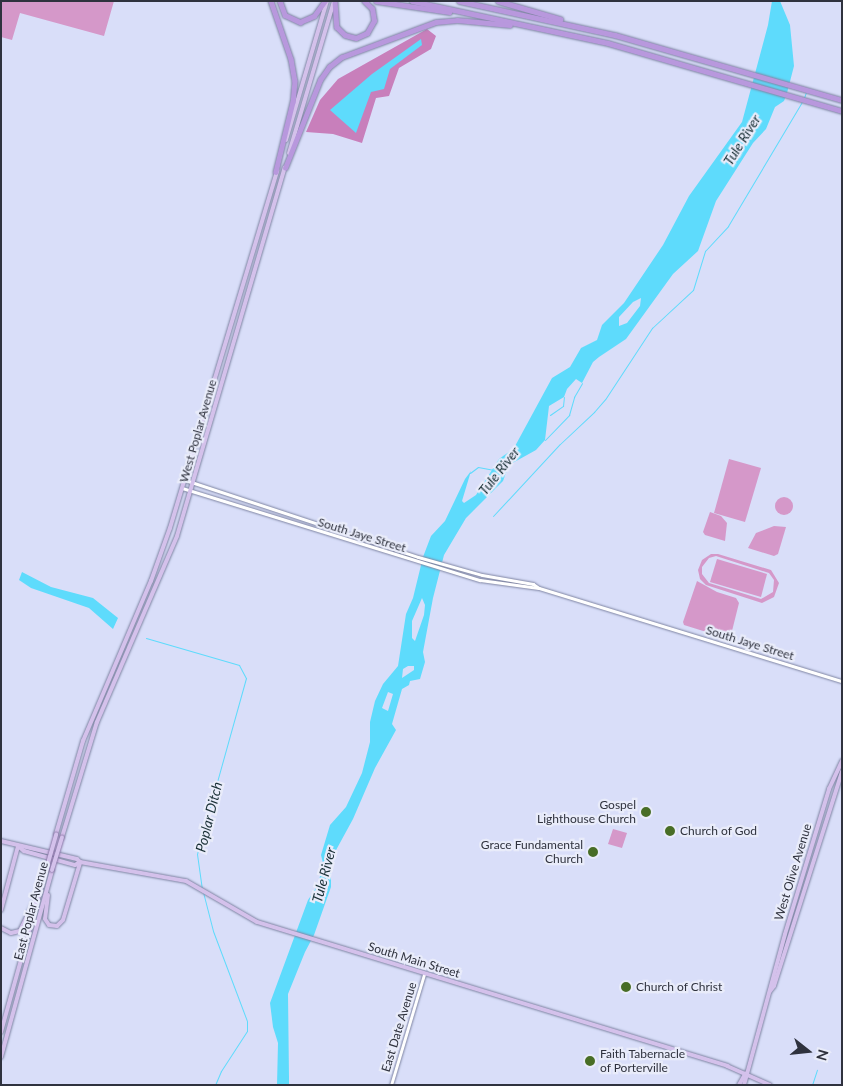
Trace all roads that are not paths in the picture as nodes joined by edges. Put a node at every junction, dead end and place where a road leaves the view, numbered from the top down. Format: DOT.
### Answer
graph roads {
  1 [pos="270,1"];
  2 [pos="280,1"];
  3 [pos="326,1"];
  4 [pos="334,1"];
  5 [pos="364,1"];
  6 [pos="376,1"];
  7 [pos="412,1"];
  8 [pos="459,1"];
  9 [pos="498,1"];
  10 [pos="482,16"];
  11 [pos="585,27"];
  12 [pos="538,28"];
  13 [pos="842,100"];
  14 [pos="842,111"];
  15 [pos="285,168"];
  16 [pos="276,172"];
  17 [pos="185,480"];
  18 [pos="193,482"];
  19 [pos="182,488"];
  20 [pos="191,490"];
  21 [pos="539,588"];
  22 [pos="842,681"];
  23 [pos="842,761"];
  24 [pos="842,772"];
  25 [pos="815,835"];
  26 [pos="1,841"];
  27 [pos="18,846"];
  28 [pos="816,850"];
  29 [pos="50,854"];
  30 [pos="56,857"];
  31 [pos="80,862"];
  32 [pos="52,870"];
  33 [pos="42,885"];
  34 [pos="1,910"];
  35 [pos="1,928"];
  36 [pos="424,974"];
  37 [pos="770,991"];
  38 [pos="1,1032"];
  39 [pos="1,1057"];
  40 [pos="745,1074"];
  41 [pos="390,1085"];
  42 [pos="739,1085"];
  43 [pos="744,1085"];
  44 [pos="770,1085"];
  1 -- 16 [label="highway"];
  2 -- 3 [label="highway"];
  3 -- 16 [label="main road, West Poplar Avenue"];
  4 -- 5 [label="highway"];
  4 -- 15 [label="main road, West Poplar Avenue"];
  6 -- 10 [label="highway"];
  7 -- 10 [label="highway"];
  8 -- 11 [label="highway"];
  9 -- 11 [label="highway"];
  10 -- 12 [label="highway"];
  11 -- 13 [label="highway"];
  12 -- 14 [label="highway"];
  12 -- 15 [label="highway"];
  15 -- 18 [label="main road, West Poplar Avenue"];
  16 -- 17 [label="main road, West Poplar Avenue"];
  17 -- 18 [label="street, South Jaye Street"];
  17 -- 19 [label="main road, West Poplar Avenue"];
  18 -- 20 [label="main road, West Poplar Avenue"];
  18 -- 21 [label="street, South Jaye Street"];
  19 -- 20 [label="street, South Jaye Street"];
  19 -- 29 [label="main road, West Poplar Avenue, bridge"];
  20 -- 21 [label="street, South Jaye Street"];
  20 -- 30 [label="main road, West Poplar Avenue, bridge"];
  21 -- 22 [label="street, South Jaye Street"];
  23 -- 25 [label="main road, West Olive Avenue"];
  24 -- 28 [label="main road, West Olive Avenue"];
  25 -- 28 [label="main road"];
  25 -- 37 [label="main road, West Olive Avenue"];
  26 -- 27 [label="main road, South Main Street"];
  27 -- 31 [label="main road, South Main Street"];
  27 -- 34 [label="main road"];
  28 -- 37 [label="main road, West Olive Avenue"];
  29 -- 33 [label="main road, East Poplar Avenue, bridge"];
  30 -- 32 [label="main road, East Poplar Avenue, bridge"];
  31 -- 32 [label="main road"];
  31 -- 36 [label="main road, South Main Street"];
  32 -- 39 [label="main road, East Poplar Avenue"];
  33 -- 35 [label="main road"];
  33 -- 38 [label="main road, East Poplar Avenue"];
  36 -- 40 [label="main road, South Main Street"];
  36 -- 41 [label="street, East Date Avenue"];
  37 -- 40 [label="main road, West Olive Avenue"];
  40 -- 42 [label="main road"];
  40 -- 43 [label="main road"];
  40 -- 44 [label="main road, South Main Street"];
}
